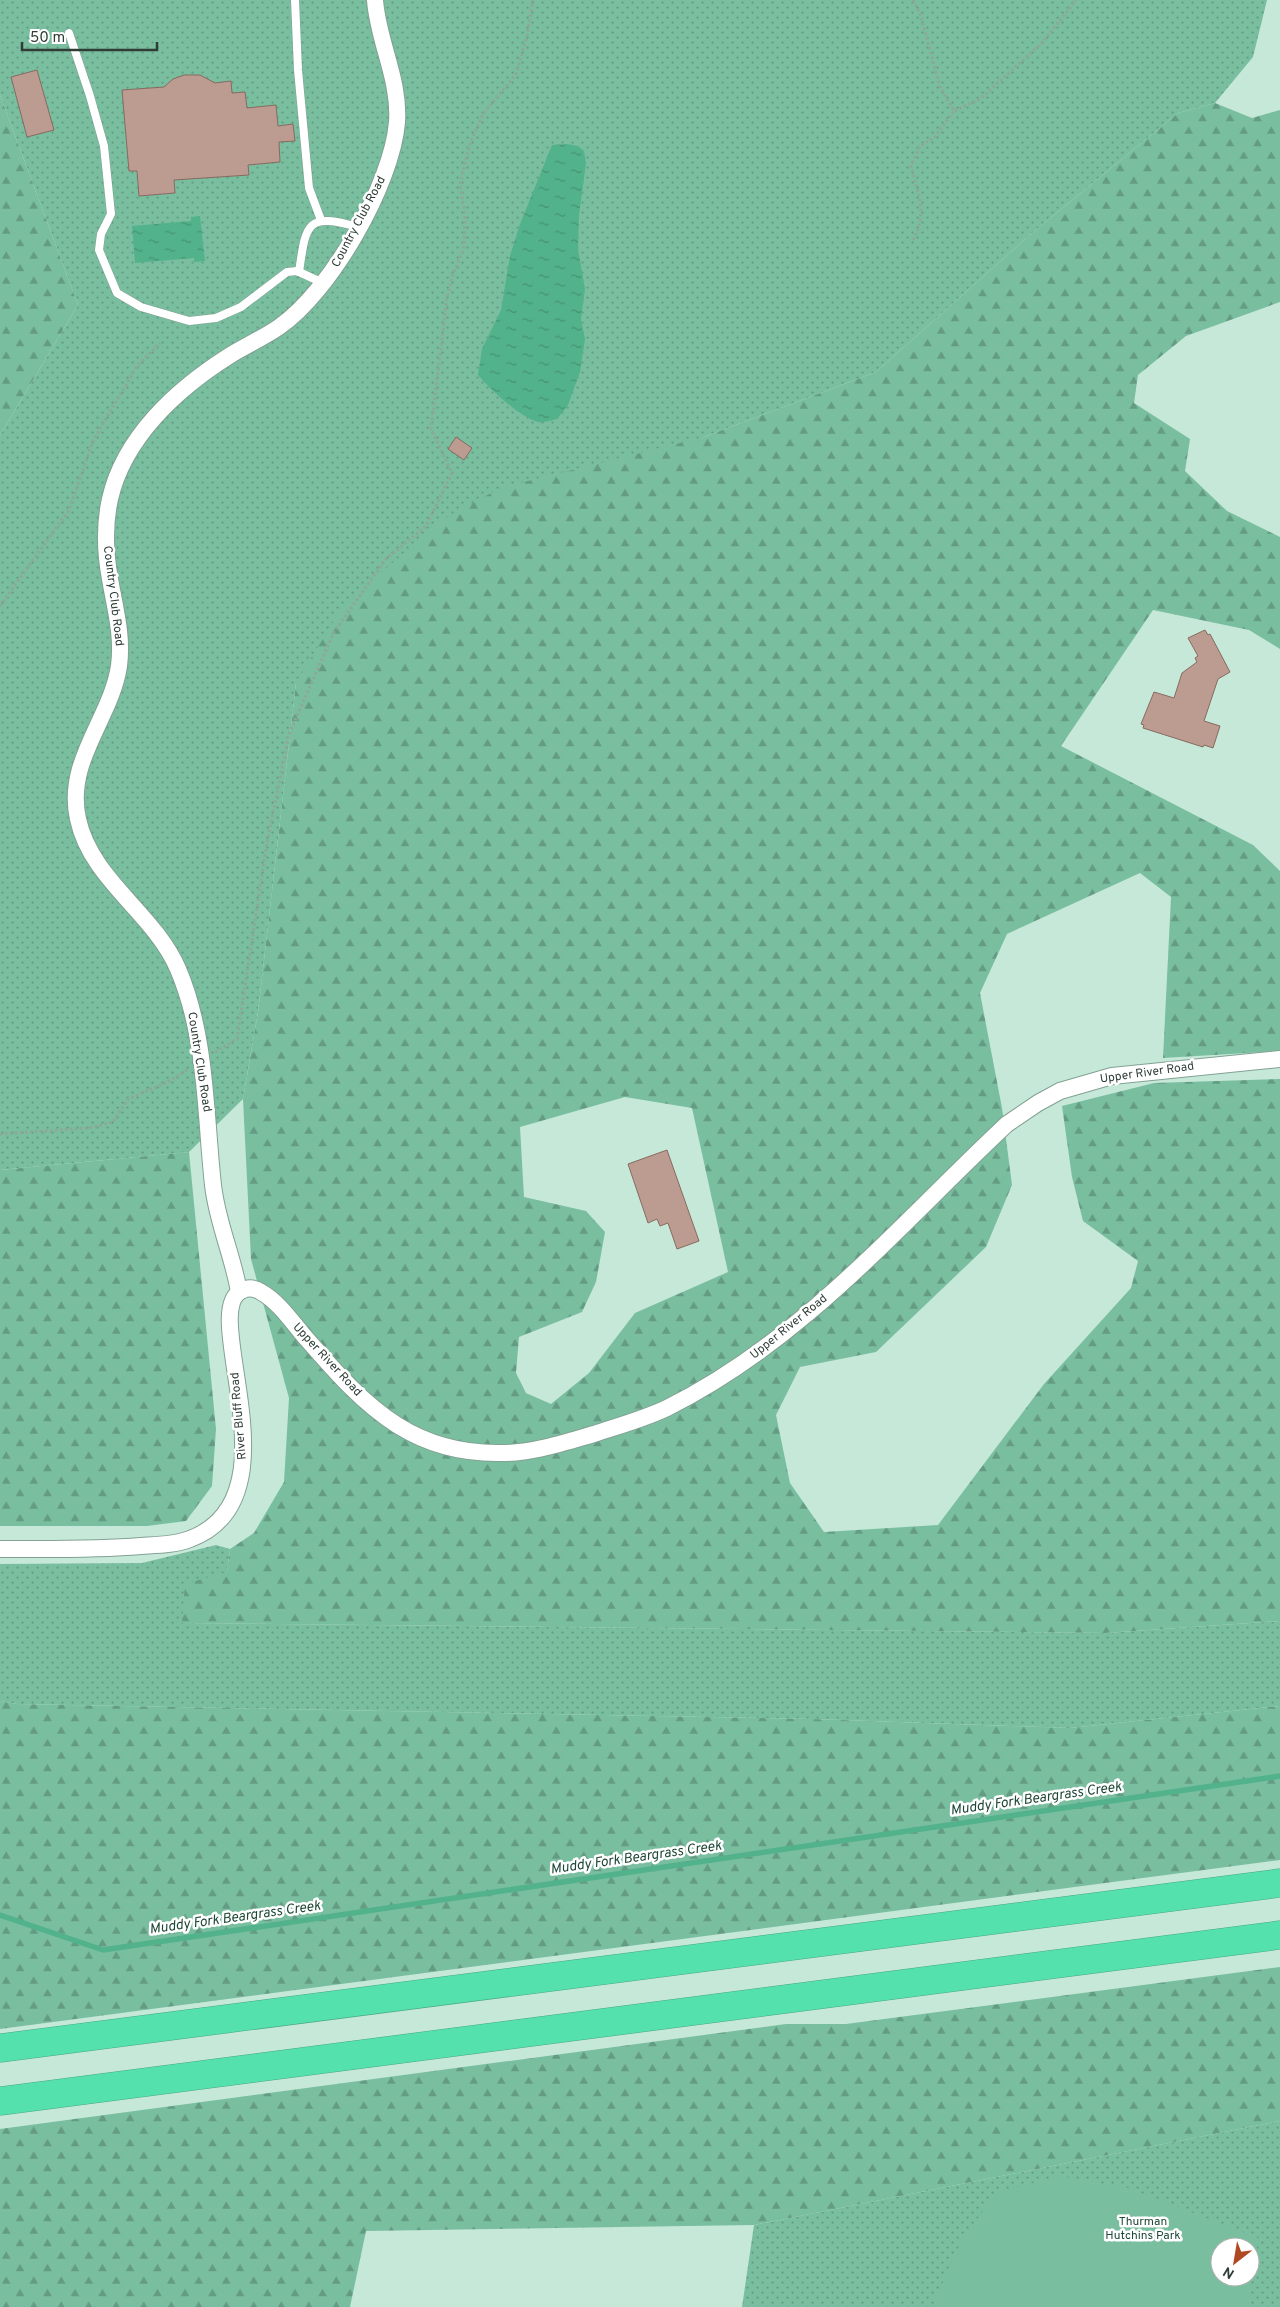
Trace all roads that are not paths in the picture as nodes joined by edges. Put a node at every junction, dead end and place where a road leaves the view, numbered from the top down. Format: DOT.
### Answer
graph roads {
  1 [pos="295,0"];
  2 [pos="375,0"];
  3 [pos="69,33"];
  4 [pos="321,220"];
  5 [pos="358,226"];
  6 [pos="299,272"];
  7 [pos="323,283"];
  8 [pos="1280,1059"];
  9 [pos="239,1292"];
  10 [pos="0,1549"];
  11 [pos="1280,1882"];
  12 [pos="1280,1935"];
  13 [pos="0,2048"];
  14 [pos="0,2101"];
  1 -- 4 [label="lane"];
  2 -- 5 [label="street, Country Club Road"];
  3 -- 6 [label="lane"];
  4 -- 5 [label="lane"];
  4 -- 6 [label="lane"];
  5 -- 7 [label="street, Country Club Road"];
  6 -- 7 [label="lane"];
  7 -- 9 [label="street, Country Club Road"];
  8 -- 9 [label="street, Upper River Road"];
  9 -- 10 [label="street, River Bluff Road"];
  11 -- 13 [label="highway"];
  12 -- 14 [label="highway"];
}
